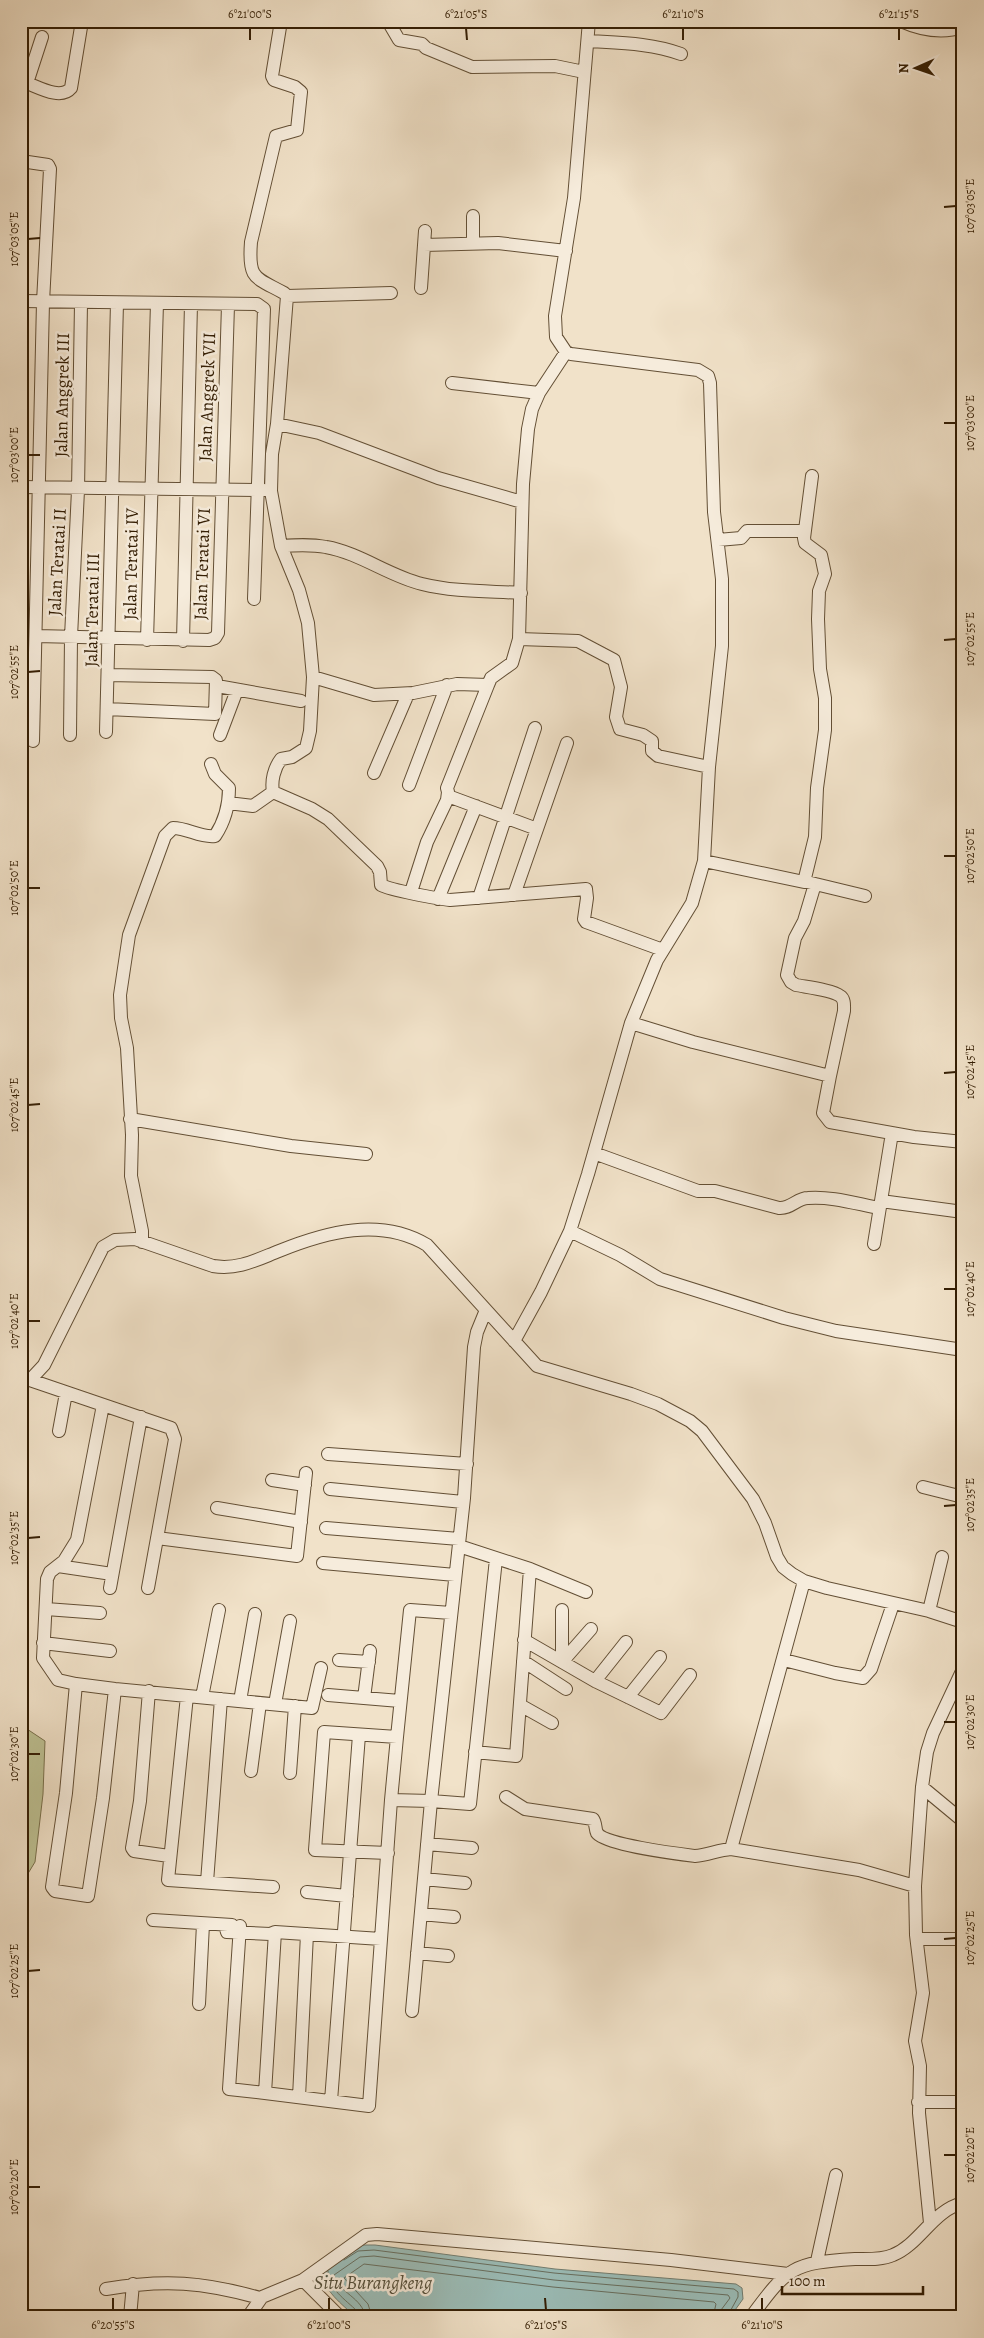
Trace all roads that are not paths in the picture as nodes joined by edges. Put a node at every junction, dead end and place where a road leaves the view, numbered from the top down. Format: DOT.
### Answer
graph roads {
  1 [pos="82,21"];
  2 [pos="281,21"];
  3 [pos="383,21"];
  4 [pos="590,21"];
  5 [pos="901,21"];
  6 [pos="963,27"];
  7 [pos="42,37"];
  8 [pos="588,41"];
  9 [pos="681,54"];
  10 [pos="584,72"];
  11 [pos="21,161"];
  12 [pos="473,216"];
  13 [pos="424,231"];
  14 [pos="473,244"];
  15 [pos="424,245"];
  16 [pos="566,251"];
  17 [pos="421,288"];
  18 [pos="392,293"];
  19 [pos="287,296"];
  20 [pos="21,301"];
  21 [pos="43,302"];
  22 [pos="81,303"];
  23 [pos="117,303"];
  24 [pos="157,303"];
  25 [pos="191,304"];
  26 [pos="228,305"];
  27 [pos="566,352"];
  28 [pos="452,383"];
  29 [pos="539,393"];
  30 [pos="277,424"];
  31 [pos="812,476"];
  32 [pos="21,487"];
  33 [pos="78,487"];
  34 [pos="40,488"];
  35 [pos="112,488"];
  36 [pos="150,489"];
  37 [pos="187,489"];
  38 [pos="222,489"];
  39 [pos="257,490"];
  40 [pos="271,491"];
  41 [pos="522,502"];
  42 [pos="804,531"];
  43 [pos="718,540"];
  44 [pos="281,546"];
  45 [pos="521,593"];
  46 [pos="254,599"];
  47 [pos="36,636"];
  48 [pos="70,638"];
  49 [pos="108,638"];
  50 [pos="519,639"];
  51 [pos="146,640"];
  52 [pos="183,641"];
  53 [pos="28,664"];
  54 [pos="108,675"];
  55 [pos="313,678"];
  56 [pos="447,685"];
  57 [pos="488,685"];
  58 [pos="217,686"];
  59 [pos="237,690"];
  60 [pos="408,694"];
  61 [pos="301,701"];
  62 [pos="107,710"];
  63 [pos="221,714"];
  64 [pos="535,728"];
  65 [pos="106,732"];
  66 [pos="70,735"];
  67 [pos="220,735"];
  68 [pos="32,741"];
  69 [pos="567,743"];
  70 [pos="211,764"];
  71 [pos="709,767"];
  72 [pos="374,773"];
  73 [pos="409,785"];
  74 [pos="273,792"];
  75 [pos="448,796"];
  76 [pos="228,802"];
  77 [pos="476,806"];
  78 [pos="506,817"];
  79 [pos="537,829"];
  80 [pos="704,861"];
  81 [pos="809,883"];
  82 [pos="411,892"];
  83 [pos="514,895"];
  84 [pos="865,896"];
  85 [pos="479,898"];
  86 [pos="438,899"];
  87 [pos="663,950"];
  88 [pos="631,1023"];
  89 [pos="830,1076"];
  90 [pos="130,1119"];
  91 [pos="892,1133"];
  92 [pos="963,1142"];
  93 [pos="594,1153"];
  94 [pos="366,1154"];
  95 [pos="880,1204"];
  96 [pos="963,1212"];
  97 [pos="570,1231"];
  98 [pos="142,1242"];
  99 [pos="874,1244"];
  100 [pos="486,1310"];
  101 [pos="514,1341"];
  102 [pos="963,1350"];
  103 [pos="26,1379"];
  104 [pos="66,1393"];
  105 [pos="103,1405"];
  106 [pos="141,1417"];
  107 [pos="59,1431"];
  108 [pos="328,1454"];
  109 [pos="467,1464"];
  110 [pos="272,1480"];
  111 [pos="923,1487"];
  112 [pos="330,1489"];
  113 [pos="963,1497"];
  114 [pos="463,1502"];
  115 [pos="217,1508"];
  116 [pos="301,1522"];
  117 [pos="326,1528"];
  118 [pos="157,1538"];
  119 [pos="459,1543"];
  120 [pos="942,1556"];
  121 [pos="496,1559"];
  122 [pos="323,1563"];
  123 [pos="58,1566"];
  124 [pos="530,1569"];
  125 [pos="112,1574"];
  126 [pos="455,1575"];
  127 [pos="804,1581"];
  128 [pos="110,1588"];
  129 [pos="148,1588"];
  130 [pos="586,1592"];
  131 [pos="893,1604"];
  132 [pos="46,1608"];
  133 [pos="219,1610"];
  134 [pos="562,1610"];
  135 [pos="929,1611"];
  136 [pos="100,1613"];
  137 [pos="451,1613"];
  138 [pos="255,1614"];
  139 [pos="290,1621"];
  140 [pos="963,1622"];
  141 [pos="591,1629"];
  142 [pos="562,1636"];
  143 [pos="524,1640"];
  144 [pos="626,1642"];
  145 [pos="44,1643"];
  146 [pos="578,1644"];
  147 [pos="110,1651"];
  148 [pos="660,1657"];
  149 [pos="339,1660"];
  150 [pos="784,1660"];
  151 [pos="523,1661"];
  152 [pos="562,1662"];
  153 [pos="321,1668"];
  154 [pos="963,1669"];
  155 [pos="690,1675"];
  156 [pos="595,1681"];
  157 [pos="76,1684"];
  158 [pos="115,1689"];
  159 [pos="566,1689"];
  160 [pos="149,1691"];
  161 [pos="328,1695"];
  162 [pos="187,1696"];
  163 [pos="202,1697"];
  164 [pos="628,1697"];
  165 [pos="364,1698"];
  166 [pos="221,1699"];
  167 [pos="240,1701"];
  168 [pos="400,1701"];
  169 [pos="260,1703"];
  170 [pos="276,1704"];
  171 [pos="520,1705"];
  172 [pos="294,1706"];
  173 [pos="552,1723"];
  174 [pos="359,1735"];
  175 [pos="397,1737"];
  176 [pos="476,1752"];
  177 [pos="252,1771"];
  178 [pos="290,1773"];
  179 [pos="922,1787"];
  180 [pos="506,1797"];
  181 [pos="392,1800"];
  182 [pos="431,1802"];
  183 [pos="963,1821"];
  184 [pos="427,1844"];
  185 [pos="472,1848"];
  186 [pos="731,1849"];
  187 [pos="351,1852"];
  188 [pos="388,1853"];
  189 [pos="169,1856"];
  190 [pos="424,1879"];
  191 [pos="207,1882"];
  192 [pos="465,1883"];
  193 [pos="915,1886"];
  194 [pos="273,1887"];
  195 [pos="307,1892"];
  196 [pos="347,1896"];
  197 [pos="421,1914"];
  198 [pos="454,1917"];
  199 [pos="153,1920"];
  200 [pos="203,1924"];
  201 [pos="240,1929"];
  202 [pos="275,1932"];
  203 [pos="308,1934"];
  204 [pos="344,1937"];
  205 [pos="917,1938"];
  206 [pos="381,1939"];
  207 [pos="963,1939"];
  208 [pos="417,1952"];
  209 [pos="448,1956"];
  210 [pos="199,2004"];
  211 [pos="412,2010"];
  212 [pos="265,2092"];
  213 [pos="299,2097"];
  214 [pos="331,2101"];
  215 [pos="918,2102"];
  216 [pos="963,2102"];
  217 [pos="836,2174"];
  218 [pos="963,2203"];
  219 [pos="930,2224"];
  220 [pos="818,2261"];
  221 [pos="788,2274"];
  222 [pos="308,2276"];
  223 [pos="133,2284"];
  224 [pos="106,2289"];
  225 [pos="260,2298"];
  226 [pos="130,2317"];
  227 [pos="248,2317"];
  228 [pos="340,2317"];
  229 [pos="751,2317"];
  1 -- 7 [label="street"];
  2 -- 19 [label="street"];
  3 -- 10 [label="street"];
  4 -- 8 [label="street"];
  5 -- 6 [label="street"];
  8 -- 9 [label="street"];
  8 -- 10 [label="street"];
  10 -- 16 [label="street"];
  11 -- 21 [label="street"];
  12 -- 14 [label="street"];
  13 -- 15 [label="street"];
  14 -- 15 [label="street"];
  14 -- 16 [label="street"];
  15 -- 17 [label="street"];
  16 -- 27 [label="street"];
  18 -- 19 [label="street"];
  19 -- 30 [label="street"];
  20 -- 21 [label="street"];
  21 -- 22 [label="street"];
  21 -- 34 [label="street"];
  22 -- 23 [label="street"];
  22 -- 33 [label="street, Jalan Anggrek III"];
  23 -- 24 [label="street"];
  23 -- 35 [label="street, Jalan Teratai III"];
  24 -- 25 [label="street"];
  24 -- 36 [label="street, Jalan Teratai IV"];
  25 -- 26 [label="street"];
  25 -- 37 [label="street"];
  26 -- 38 [label="street, Jalan Anggrek VII"];
  26 -- 39 [label="street"];
  27 -- 29 [label="street"];
  27 -- 43 [label="street"];
  28 -- 29 [label="street"];
  29 -- 41 [label="street"];
  30 -- 40 [label="street"];
  30 -- 41 [label="street"];
  31 -- 42 [label="street"];
  32 -- 34 [label="street"];
  33 -- 34 [label="street"];
  33 -- 35 [label="street"];
  33 -- 48 [label="street, Jalan Teratai II"];
  34 -- 47 [label="street"];
  35 -- 36 [label="street"];
  35 -- 49 [label="street, Jalan Teratai III"];
  36 -- 37 [label="street"];
  36 -- 51 [label="street, Jalan Teratai IV"];
  37 -- 38 [label="street"];
  37 -- 52 [label="street"];
  38 -- 39 [label="street"];
  38 -- 52 [label="street, Jalan Teratai VI"];
  39 -- 40 [label="street"];
  39 -- 46 [label="street"];
  40 -- 44 [label="street"];
  41 -- 45 [label="street"];
  42 -- 43 [label="street"];
  42 -- 81 [label="street"];
  43 -- 71 [label="street"];
  44 -- 45 [label="street"];
  44 -- 55 [label="street"];
  45 -- 50 [label="street"];
  47 -- 48 [label="street"];
  47 -- 53 [label="street"];
  48 -- 49 [label="street"];
  48 -- 66 [label="street, Jalan Teratai II"];
  49 -- 51 [label="street"];
  49 -- 54 [label="street, Jalan Teratai III"];
  50 -- 57 [label="street"];
  50 -- 71 [label="street"];
  51 -- 52 [label="street"];
  53 -- 68 [label="street"];
  54 -- 58 [label="street"];
  54 -- 62 [label="street, Jalan Teratai III"];
  55 -- 60 [label="street"];
  55 -- 74 [label="street"];
  56 -- 57 [label="street"];
  56 -- 60 [label="street"];
  56 -- 73 [label="street"];
  57 -- 75 [label="street"];
  58 -- 59 [label="street"];
  58 -- 63 [label="street"];
  59 -- 61 [label="street"];
  59 -- 63 [label="street"];
  60 -- 72 [label="street"];
  62 -- 63 [label="street"];
  62 -- 65 [label="street, Jalan Teratai III"];
  63 -- 67 [label="street"];
  64 -- 78 [label="street"];
  69 -- 79 [label="street"];
  70 -- 76 [label="street"];
  71 -- 80 [label="street"];
  74 -- 76 [label="street"];
  74 -- 82 [label="street"];
  75 -- 77 [label="street"];
  75 -- 82 [label="street"];
  76 -- 90 [label="street"];
  77 -- 78 [label="street"];
  77 -- 86 [label="street"];
  78 -- 79 [label="street"];
  78 -- 85 [label="street"];
  79 -- 83 [label="street"];
  80 -- 81 [label="street"];
  80 -- 87 [label="street"];
  81 -- 84 [label="street"];
  81 -- 89 [label="street"];
  82 -- 86 [label="street"];
  83 -- 85 [label="street"];
  83 -- 87 [label="street"];
  85 -- 86 [label="street"];
  87 -- 88 [label="street"];
  88 -- 89 [label="street"];
  88 -- 93 [label="street"];
  89 -- 91 [label="street"];
  90 -- 94 [label="street"];
  90 -- 98 [label="street"];
  91 -- 92 [label="street"];
  91 -- 95 [label="street"];
  93 -- 95 [label="street"];
  93 -- 97 [label="street"];
  95 -- 96 [label="street"];
  95 -- 99 [label="street"];
  97 -- 101 [label="street"];
  97 -- 102 [label="street"];
  98 -- 100 [label="street"];
  98 -- 103 [label="street"];
  100 -- 101 [label="street"];
  100 -- 109 [label="street"];
  101 -- 127 [label="street"];
  103 -- 104 [label="street"];
  104 -- 105 [label="street"];
  104 -- 107 [label="street"];
  105 -- 106 [label="street"];
  105 -- 123 [label="street"];
  106 -- 118 [label="street"];
  106 -- 125 [label="street"];
  108 -- 109 [label="street"];
  109 -- 114 [label="street"];
  110 -- 116 [label="street"];
  111 -- 113 [label="street"];
  112 -- 114 [label="street"];
  114 -- 119 [label="street"];
  115 -- 116 [label="street"];
  116 -- 118 [label="street"];
  117 -- 119 [label="street"];
  118 -- 129 [label="street"];
  119 -- 121 [label="street"];
  119 -- 126 [label="street"];
  120 -- 135 [label="street"];
  121 -- 124 [label="street"];
  121 -- 176 [label="street"];
  122 -- 126 [label="street"];
  123 -- 125 [label="street"];
  123 -- 132 [label="street"];
  124 -- 130 [label="street"];
  124 -- 143 [label="street"];
  125 -- 128 [label="street"];
  126 -- 137 [label="street"];
  127 -- 131 [label="street"];
  127 -- 150 [label="street"];
  131 -- 135 [label="street"];
  131 -- 150 [label="street"];
  132 -- 136 [label="street"];
  132 -- 145 [label="street"];
  133 -- 163 [label="street"];
  134 -- 142 [label="street"];
  135 -- 140 [label="street"];
  137 -- 168 [label="street"];
  137 -- 182 [label="street"];
  138 -- 167 [label="street"];
  139 -- 170 [label="street"];
  141 -- 146 [label="street"];
  142 -- 146 [label="street"];
  142 -- 152 [label="street"];
  143 -- 151 [label="street"];
  143 -- 152 [label="street"];
  144 -- 156 [label="street"];
  145 -- 147 [label="street"];
  145 -- 157 [label="street"];
  146 -- 152 [label="street"];
  148 -- 164 [label="street"];
  149 -- 165 [label="street"];
  150 -- 186 [label="street"];
  151 -- 159 [label="street"];
  151 -- 171 [label="street"];
  152 -- 156 [label="street"];
  153 -- 172 [label="street"];
  154 -- 179 [label="street"];
  155 -- 164 [label="street"];
  156 -- 164 [label="street"];
  157 -- 158 [label="street"];
  157 -- 158 [label="street"];
  158 -- 160 [label="street"];
  160 -- 162 [label="street"];
  160 -- 189 [label="street"];
  161 -- 165 [label="street"];
  162 -- 163 [label="street"];
  162 -- 189 [label="street"];
  163 -- 166 [label="street"];
  165 -- 168 [label="street"];
  166 -- 167 [label="street"];
  166 -- 191 [label="street"];
  167 -- 169 [label="street"];
  168 -- 175 [label="street"];
  169 -- 170 [label="street"];
  169 -- 177 [label="street"];
  170 -- 172 [label="street"];
  171 -- 173 [label="street"];
  171 -- 176 [label="street"];
  172 -- 178 [label="street"];
  174 -- 175 [label="street"];
  174 -- 187 [label="street"];
  174 -- 187 [label="street"];
  175 -- 181 [label="street"];
  176 -- 182 [label="street"];
  179 -- 183 [label="street"];
  179 -- 193 [label="street"];
  180 -- 186 [label="street"];
  181 -- 182 [label="street"];
  181 -- 188 [label="street"];
  182 -- 184 [label="street"];
  184 -- 185 [label="street"];
  184 -- 190 [label="street"];
  186 -- 193 [label="street"];
  187 -- 188 [label="street"];
  187 -- 196 [label="street"];
  188 -- 206 [label="street"];
  189 -- 191 [label="street"];
  190 -- 192 [label="street"];
  190 -- 197 [label="street"];
  191 -- 194 [label="street"];
  193 -- 205 [label="street"];
  195 -- 196 [label="street"];
  196 -- 204 [label="street"];
  197 -- 198 [label="street"];
  197 -- 208 [label="street"];
  199 -- 200 [label="street"];
  200 -- 201 [label="street"];
  200 -- 210 [label="street"];
  201 -- 202 [label="street"];
  201 -- 212 [label="street"];
  202 -- 203 [label="street"];
  202 -- 212 [label="street"];
  203 -- 204 [label="street"];
  203 -- 213 [label="street"];
  204 -- 206 [label="street"];
  204 -- 214 [label="street"];
  205 -- 207 [label="street"];
  205 -- 215 [label="street"];
  206 -- 214 [label="street"];
  208 -- 209 [label="street"];
  208 -- 211 [label="street"];
  212 -- 213 [label="street"];
  213 -- 214 [label="street"];
  215 -- 216 [label="street"];
  215 -- 219 [label="street"];
  217 -- 220 [label="street"];
  218 -- 219 [label="street"];
  219 -- 220 [label="street"];
  220 -- 221 [label="street"];
  221 -- 222 [label="street"];
  221 -- 229 [label="street"];
  222 -- 225 [label="street"];
  222 -- 228 [label="street"];
  223 -- 224 [label="street"];
  223 -- 225 [label="street"];
  223 -- 226 [label="street"];
  225 -- 227 [label="street"];
}
